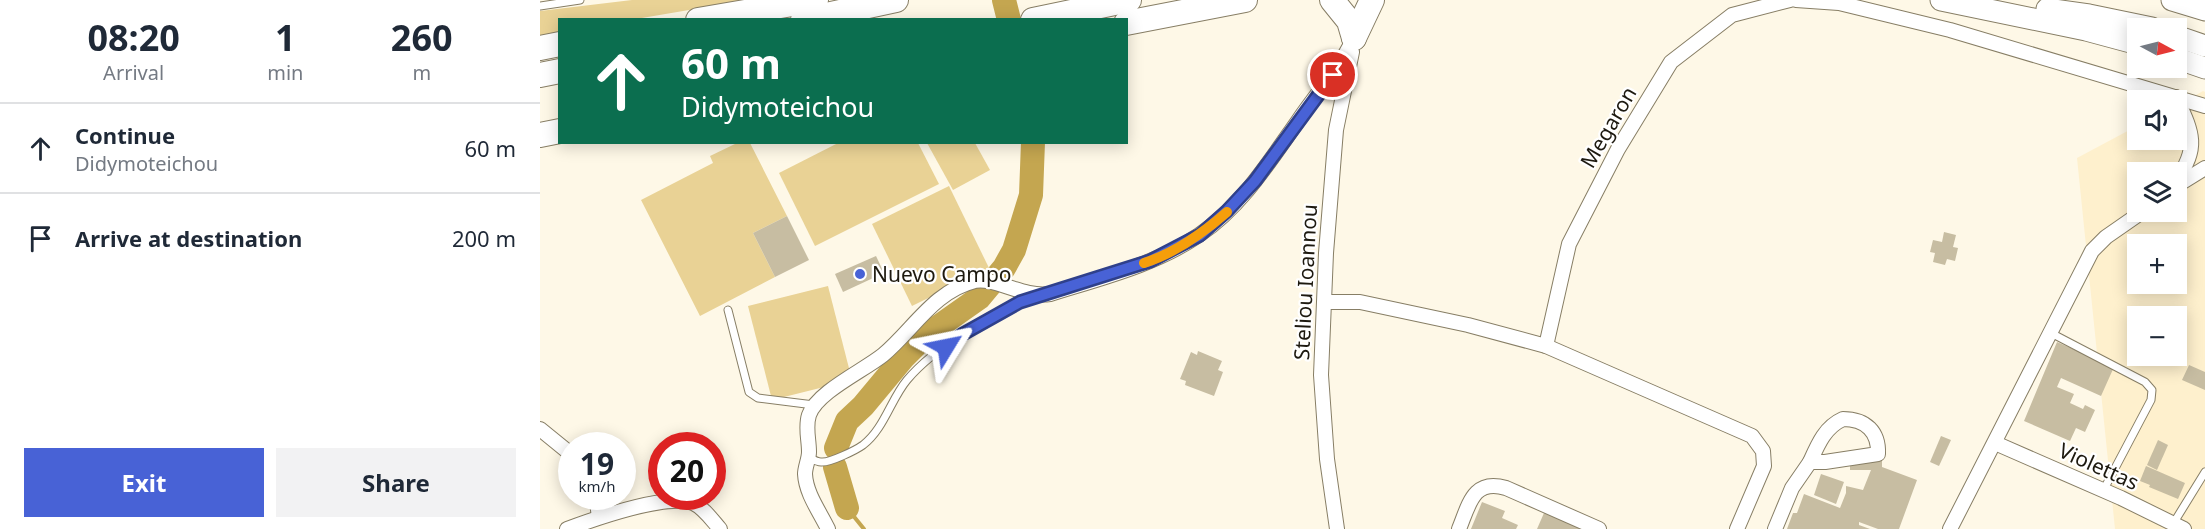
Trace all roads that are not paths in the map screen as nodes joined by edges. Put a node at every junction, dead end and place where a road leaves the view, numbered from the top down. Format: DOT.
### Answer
graph roads {
  1 [pos="580,0"];
  2 [pos="816,0"];
  3 [pos="896,0"];
  4 [pos="1129,0"];
  5 [pos="1245,0"];
  6 [pos="1332,0"];
  7 [pos="1372,0"];
  8 [pos="1790,0"];
  9 [pos="1796,0"];
  10 [pos="1941,0"];
  11 [pos="1984,0"];
  12 [pos="2172,0"];
  13 [pos="540,6"];
  14 [pos="2205,10"];
  15 [pos="710,18"];
  16 [pos="813,18"];
  17 [pos="1043,18"];
  18 [pos="1128,23"];
  19 [pos="2127,23"];
  20 [pos="1354,38"];
  21 [pos="2187,40"];
  22 [pos="2127,41"];
  23 [pos="558,44"];
  24 [pos="2205,46"];
  25 [pos="540,48"];
  26 [pos="2187,62"];
  27 [pos="2205,68"];
  28 [pos="558,71"];
  29 [pos="540,75"];
  30 [pos="2152,90"];
  31 [pos="2187,100"];
  32 [pos="2205,106"];
  33 [pos="558,117"];
  34 [pos="540,120"];
  35 [pos="2187,123"];
  36 [pos="558,131"];
  37 [pos="540,135"];
  38 [pos="2187,164"];
  39 [pos="2205,168"];
  40 [pos="2187,179"];
  41 [pos="2128,222"];
  42 [pos="1042,295"];
  43 [pos="1325,302"];
  44 [pos="728,310"];
  45 [pos="2049,332"];
  46 [pos="1546,346"];
  47 [pos="814,405"];
  48 [pos="540,429"];
  49 [pos="1995,443"];
  50 [pos="558,444"];
  51 [pos="808,457"];
  52 [pos="1810,462"];
  53 [pos="2205,472"];
  54 [pos="2103,490"];
  55 [pos="598,510"];
  56 [pos="599,517"];
  57 [pos="2179,526"];
  58 [pos="567,529"];
  59 [pos="720,529"];
  60 [pos="828,529"];
  61 [pos="1337,529"];
  62 [pos="1459,529"];
  63 [pos="1599,529"];
  64 [pos="1737,529"];
  65 [pos="1775,529"];
  66 [pos="1950,529"];
  1 -- 13 [label="lane"];
  2 -- 15 [label="highway"];
  3 -- 16 [label="highway"];
  4 -- 17 [label="highway"];
  5 -- 18 [label="highway"];
  6 -- 20 [label="highway"];
  7 -- 20 [label="highway"];
  8 -- 46 [label="street, Megaron"];
  9 -- 30 [label="street"];
  10 -- 22 [label="highway"];
  11 -- 19 [label="highway"];
  12 -- 14 [label="highway"];
  20 -- 42 [label="street"];
  20 -- 43 [label="street, Steliou Ioannou"];
  21 -- 24 [label="highway"];
  23 -- 25 [label="highway"];
  26 -- 27 [label="highway"];
  28 -- 29 [label="highway"];
  31 -- 32 [label="street"];
  33 -- 34 [label="highway"];
  35 -- 38 [label="street"];
  36 -- 37 [label="highway"];
  39 -- 40 [label="street"];
  41 -- 45 [label="street"];
  42 -- 47 [label="street"];
  42 -- 51 [label="lane"];
  43 -- 46 [label="street"];
  43 -- 61 [label="street, Steliou Ioannou"];
  44 -- 47 [label="lane"];
  45 -- 49 [label="street"];
  45 -- 54 [label="lane"];
  46 -- 64 [label="street"];
  47 -- 51 [label="street"];
  48 -- 50 [label="street"];
  49 -- 54 [label="street, Violettas"];
  49 -- 66 [label="street"];
  51 -- 60 [label="street"];
  52 -- 52 [label="street"];
  52 -- 65 [label="street"];
  53 -- 57 [label="lane"];
  54 -- 57 [label="street, Violettas"];
  55 -- 56 [label="street"];
  56 -- 58 [label="street"];
  56 -- 59 [label="street"];
  62 -- 63 [label="street"];
}
